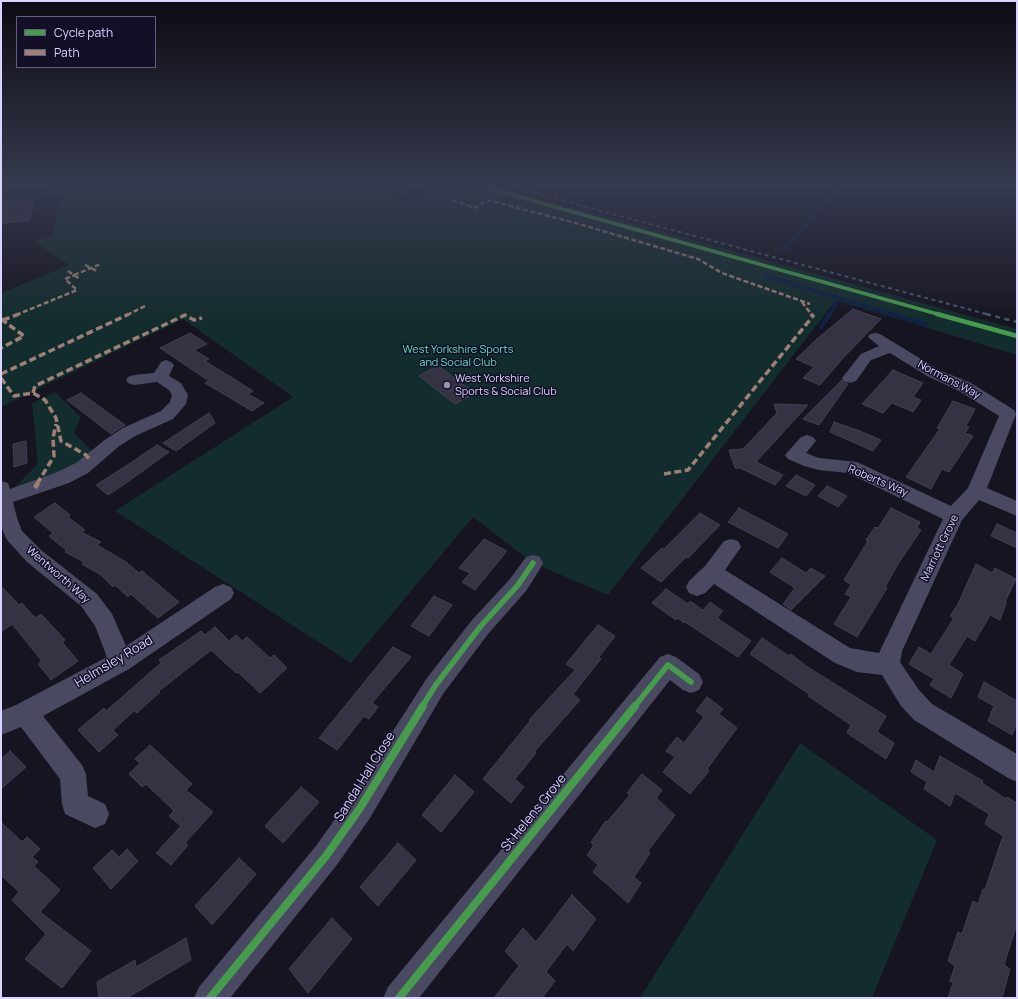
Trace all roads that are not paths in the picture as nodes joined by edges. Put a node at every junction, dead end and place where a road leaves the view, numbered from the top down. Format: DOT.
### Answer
graph roads {
  1 [pos="875,337"];
  2 [pos="890,347"];
  3 [pos="850,378"];
  4 [pos="134,380"];
  5 [pos="1013,414"];
  6 [pos="807,441"];
  7 [pos="976,491"];
  8 [pos="2,493"];
  9 [pos="1017,509"];
  10 [pos="954,516"];
  11 [pos="731,547"];
  12 [pos="533,563"];
  13 [pos="223,593"];
  14 [pos="121,662"];
  15 [pos="888,664"];
  16 [pos="691,682"];
  17 [pos="25,713"];
  18 [pos="1,723"];
  19 [pos="1017,768"];
  20 [pos="95,814"];
  21 [pos="210,998"];
  22 [pos="399,998"];
  1 -- 2 [label="street, Normans Way"];
  2 -- 3 [label="street"];
  2 -- 5 [label="street, Normans Way"];
  4 -- 8 [label="street"];
  5 -- 7 [label="street, Marriott Grove"];
  6 -- 10 [label="street, Roberts Way"];
  7 -- 9 [label="street"];
  7 -- 10 [label="street, Marriott Grove"];
  8 -- 14 [label="street, Wentworth Way"];
  10 -- 15 [label="street, Marriott Grove"];
  11 -- 15 [label="street"];
  12 -- 21 [label="street, Sandal Hall Close"];
  13 -- 14 [label="street, Helmsley Road"];
  14 -- 17 [label="street, Helmsley Road"];
  15 -- 19 [label="street"];
  16 -- 22 [label="street, St Helens Grove"];
  17 -- 18 [label="street, Helmsley Road"];
  17 -- 20 [label="street"];
}
